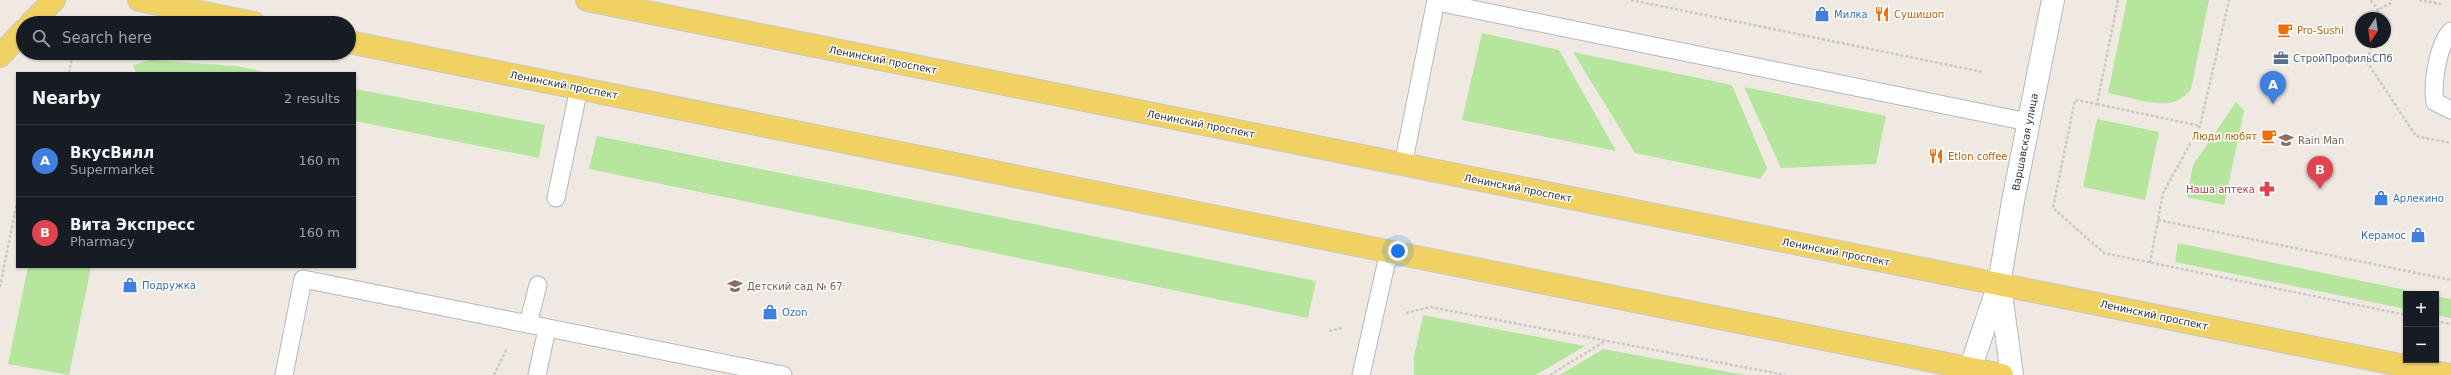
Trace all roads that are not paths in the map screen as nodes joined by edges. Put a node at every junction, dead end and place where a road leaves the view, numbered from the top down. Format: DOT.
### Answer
graph roads {
  1 [pos="54,0"];
  2 [pos="139,0"];
  3 [pos="2053,0"];
  4 [pos="593,1"];
  5 [pos="1436,1"];
  6 [pos="38,16"];
  7 [pos="219,16"];
  8 [pos="2451,31"];
  9 [pos="16,39"];
  10 [pos="356,43"];
  11 [pos="0,56"];
  12 [pos="579,88"];
  13 [pos="2451,110"];
  14 [pos="2028,122"];
  15 [pos="1403,165"];
  16 [pos="556,198"];
  17 [pos="1389,251"];
  18 [pos="1999,284"];
  19 [pos="538,285"];
  20 [pos="528,324"];
  21 [pos="547,329"];
  22 [pos="1968,371"];
  23 [pos="284,375"];
  24 [pos="538,375"];
  25 [pos="783,375"];
  26 [pos="1361,375"];
  27 [pos="2002,375"];
  28 [pos="2012,375"];
  29 [pos="2450,375"];
  1 -- 6 [label="main road"];
  2 -- 7 [label="main road"];
  3 -- 14 [label="street, Варшавская улица"];
  4 -- 15 [label="main road, Ленинский проспект"];
  5 -- 14 [label="lane"];
  5 -- 15 [label="lane"];
  8 -- 13 [label="lane"];
  9 -- 11 [label="main road"];
  10 -- 12 [label="main road, Ленинский проспект"];
  12 -- 16 [label="lane"];
  12 -- 17 [label="main road, Ленинский проспект"];
  14 -- 18 [label="street, Варшавская улица"];
  15 -- 18 [label="main road, Ленинский проспект"];
  17 -- 22 [label="main road, Ленинский проспект"];
  17 -- 26 [label="lane"];
  18 -- 22 [label="street, Варшавская улица"];
  18 -- 28 [label="street, Варшавская улица"];
  18 -- 29 [label="main road, Ленинский проспект"];
  19 -- 20 [label="lane"];
  20 -- 21 [label="lane"];
  20 -- 23 [label="lane"];
  21 -- 24 [label="lane"];
  21 -- 25 [label="lane"];
  22 -- 27 [label="main road, Ленинский проспект"];
}
